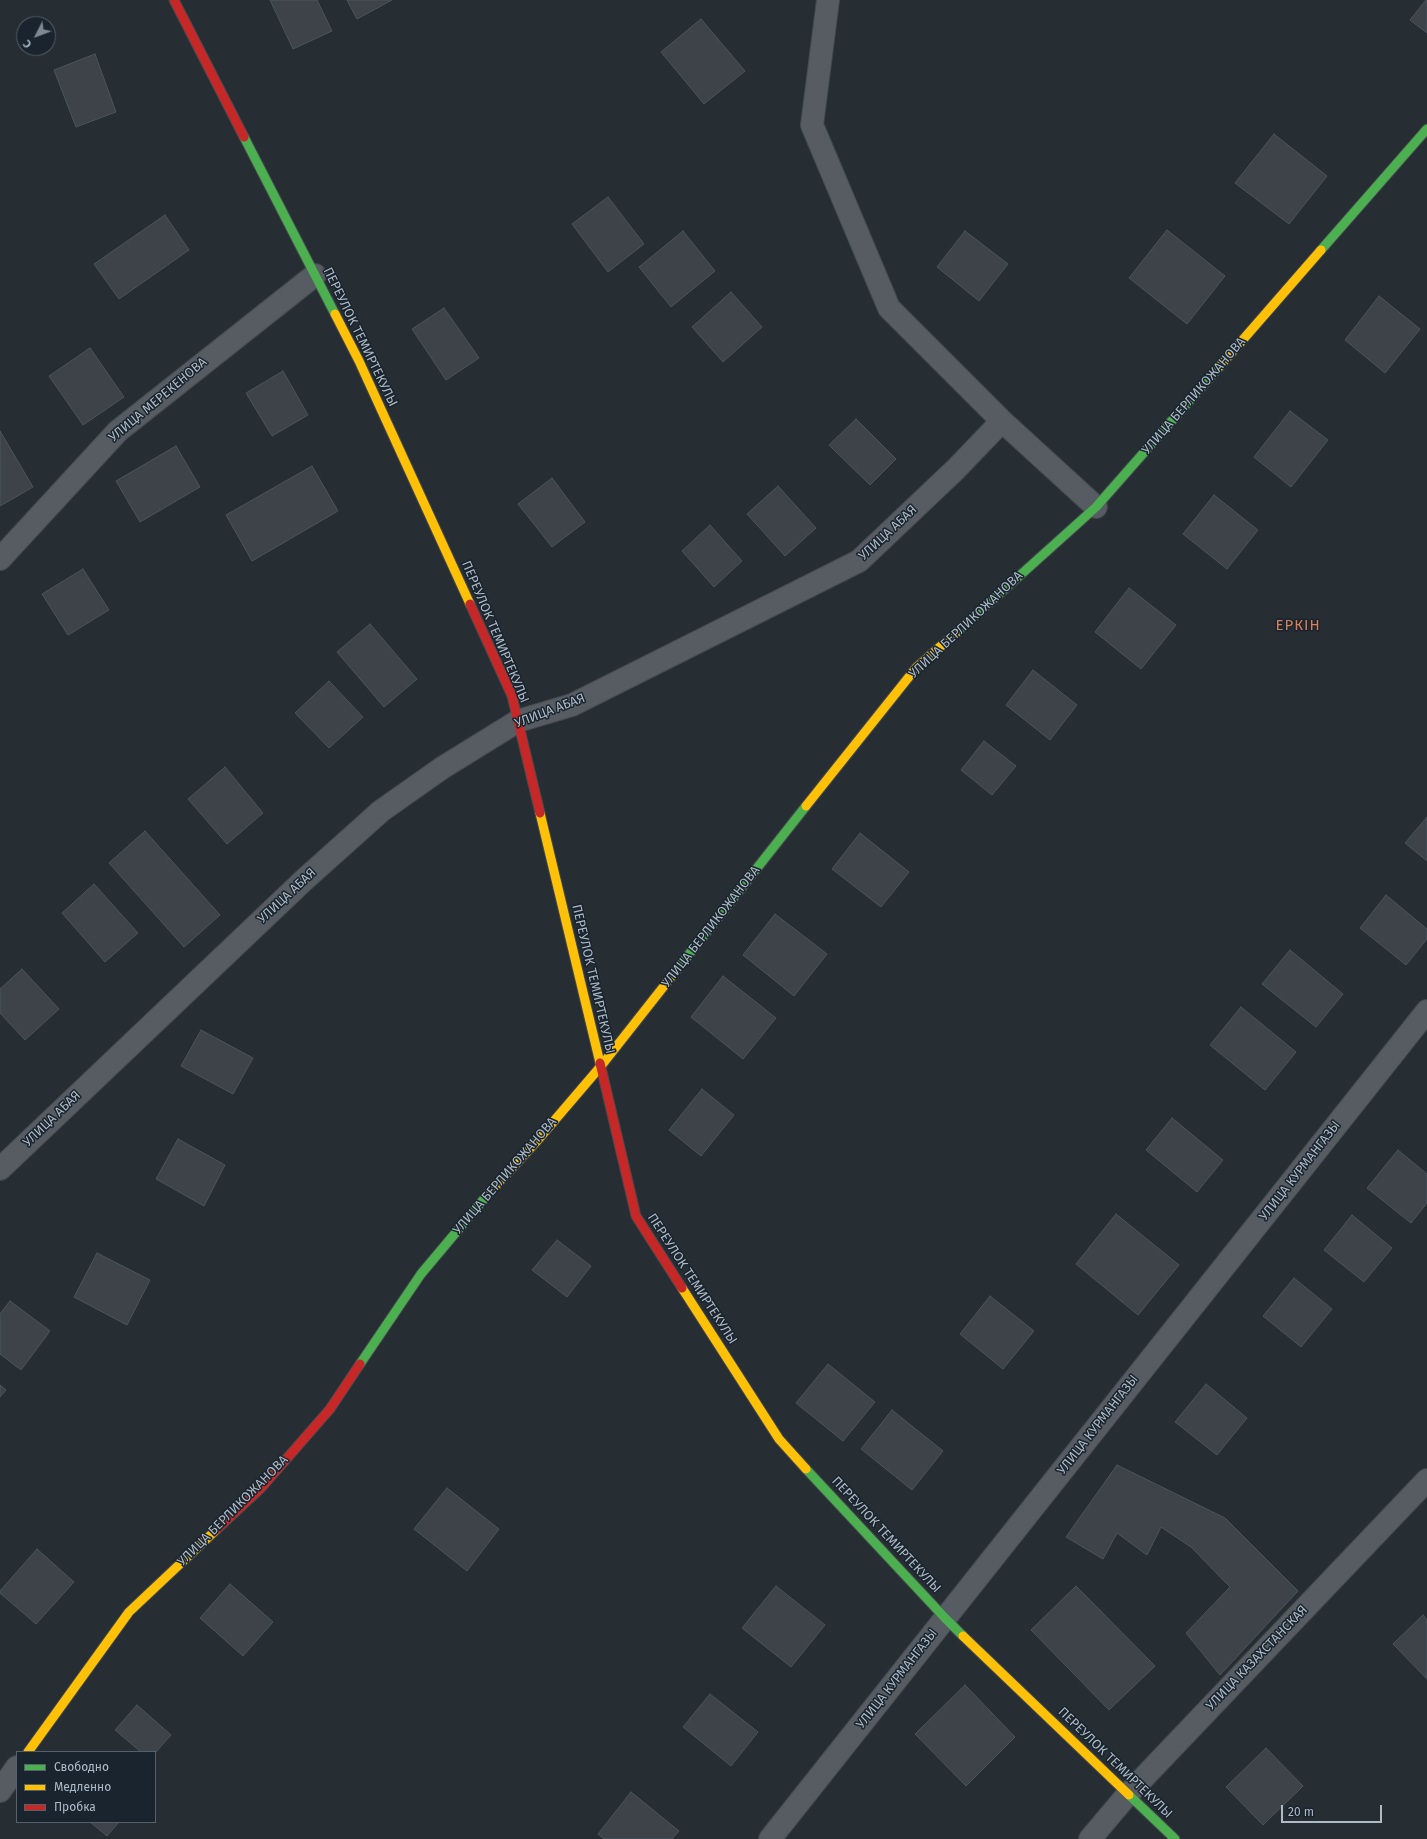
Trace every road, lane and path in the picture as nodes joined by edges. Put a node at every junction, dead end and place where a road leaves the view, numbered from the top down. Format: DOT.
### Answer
graph roads {
  1 [pos="174,0"];
  2 [pos="828,0"];
  3 [pos="1427,129"];
  4 [pos="314,275"];
  5 [pos="1002,421"];
  6 [pos="1096,507"];
  7 [pos="0,559"];
  8 [pos="518,721"];
  9 [pos="1427,1011"];
  10 [pos="601,1066"];
  11 [pos="0,1169"];
  12 [pos="1427,1480"];
  13 [pos="945,1618"];
  14 [pos="29,1751"];
  15 [pos="16,1768"];
  16 [pos="0,1791"];
  17 [pos="1128,1794"];
  18 [pos="770,1839"];
  19 [pos="1090,1839"];
  20 [pos="1175,1839"];
  1 -- 4 [label="street, ПЕРЕУЛОК ТЕМИРТЕКУЛЫ"];
  2 -- 5 [label="street"];
  3 -- 6 [label="street, УЛИЦА БЕРЛИКОЖАНОВА"];
  4 -- 7 [label="street, УЛИЦА МЕРЕКЕНОВА"];
  4 -- 8 [label="street, ПЕРЕУЛОК ТЕМИРТЕКУЛЫ"];
  5 -- 6 [label="street"];
  5 -- 8 [label="street, УЛИЦА АБАЯ"];
  6 -- 10 [label="street, УЛИЦА БЕРЛИКОЖАНОВА"];
  8 -- 10 [label="street, ПЕРЕУЛОК ТЕМИРТЕКУЛЫ"];
  8 -- 11 [label="street, УЛИЦА АБАЯ"];
  9 -- 13 [label="street, УЛИЦА КУРМАНГАЗЫ"];
  10 -- 13 [label="street, ПЕРЕУЛОК ТЕМИРТЕКУЛЫ"];
  10 -- 14 [label="street, УЛИЦА БЕРЛИКОЖАНОВА"];
  12 -- 17 [label="street, УЛИЦА КАЗАХСТАНСКАЯ"];
  13 -- 17 [label="street, ПЕРЕУЛОК ТЕМИРТЕКУЛЫ"];
  13 -- 18 [label="street, УЛИЦА КУРМАНГАЗЫ"];
  15 -- 16 [label="street"];
  17 -- 19 [label="street, УЛИЦА КАЗАХСТАНСКАЯ"];
  17 -- 20 [label="street, ПЕРЕУЛОК ТЕМИРТЕКУЛЫ"];
}
